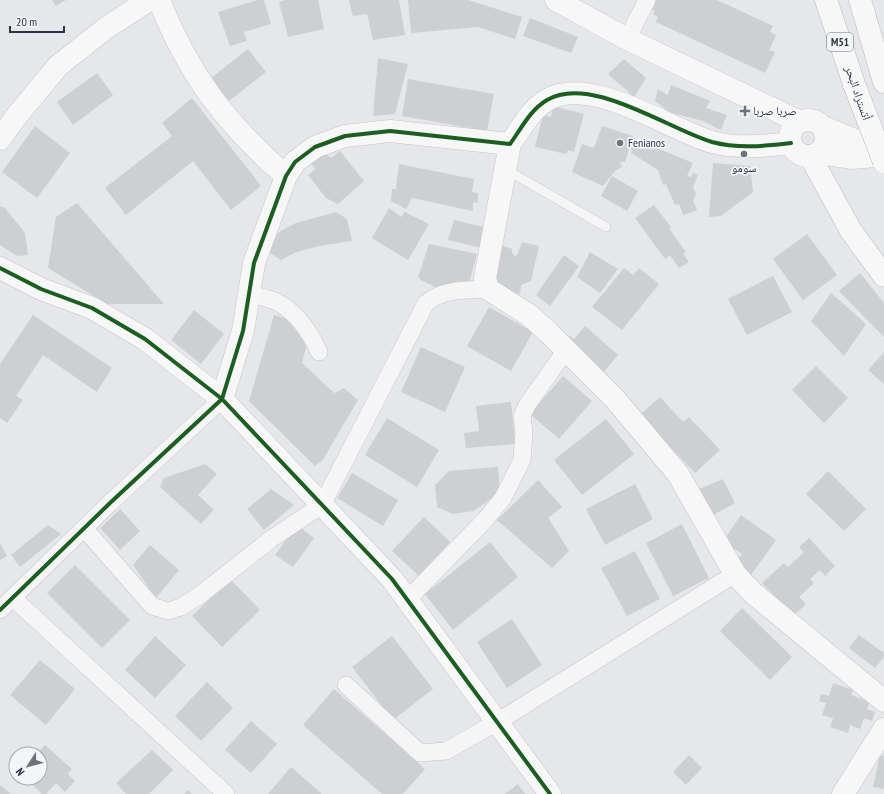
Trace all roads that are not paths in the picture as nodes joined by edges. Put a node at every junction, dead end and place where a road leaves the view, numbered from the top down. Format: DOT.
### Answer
graph roads {
  1 [pos="149,0"];
  2 [pos="159,0"];
  3 [pos="556,0"];
  4 [pos="647,0"];
  5 [pos="826,0"];
  6 [pos="860,0"];
  7 [pos="627,39"];
  8 [pos="884,80"];
  9 [pos="800,122"];
  10 [pos="823,127"];
  11 [pos="0,140"];
  12 [pos="791,143"];
  13 [pos="510,144"];
  14 [pos="814,155"];
  15 [pos="881,160"];
  16 [pos="505,169"];
  17 [pos="286,176"];
  18 [pos="606,227"];
  19 [pos="0,268"];
  20 [pos="884,276"];
  21 [pos="488,288"];
  22 [pos="249,294"];
  23 [pos="566,350"];
  24 [pos="319,352"];
  25 [pos="222,398"];
  26 [pos="322,505"];
  27 [pos="84,528"];
  28 [pos="735,574"];
  29 [pos="13,598"];
  30 [pos="407,600"];
  31 [pos="0,610"];
  32 [pos="346,685"];
  33 [pos="883,698"];
  34 [pos="498,722"];
  35 [pos="884,729"];
  36 [pos="226,794"];
  37 [pos="550,794"];
  38 [pos="843,794"];
  1 -- 11 [label="main road"];
  2 -- 17 [label="main road"];
  3 -- 7 [label="main road"];
  4 -- 7 [label="street"];
  5 -- 15 [label="main road, أتستراد البحر / M51, bridge"];
  6 -- 8 [label="main road, M51"];
  7 -- 9 [label="main road"];
  9 -- 10 [label="main road"];
  9 -- 12 [label="main road"];
  10 -- 14 [label="main road"];
  10 -- 15 [label="main road"];
  12 -- 13 [label="main road"];
  12 -- 14 [label="main road"];
  13 -- 16 [label="main road"];
  13 -- 17 [label="main road"];
  14 -- 15 [label="main road"];
  14 -- 20 [label="main road"];
  16 -- 18 [label="lane"];
  16 -- 21 [label="main road"];
  17 -- 22 [label="main road"];
  19 -- 25 [label="main road"];
  21 -- 23 [label="main road"];
  21 -- 26 [label="street"];
  22 -- 24 [label="street"];
  22 -- 25 [label="main road"];
  23 -- 28 [label="main road"];
  23 -- 30 [label="street"];
  25 -- 26 [label="main road"];
  25 -- 27 [label="street"];
  26 -- 27 [label="street"];
  26 -- 30 [label="main road"];
  27 -- 29 [label="street"];
  28 -- 33 [label="main road"];
  28 -- 34 [label="street"];
  29 -- 31 [label="street"];
  29 -- 36 [label="street"];
  30 -- 34 [label="main road"];
  32 -- 34 [label="street"];
  34 -- 37 [label="main road"];
  35 -- 38 [label="main road"];
}
